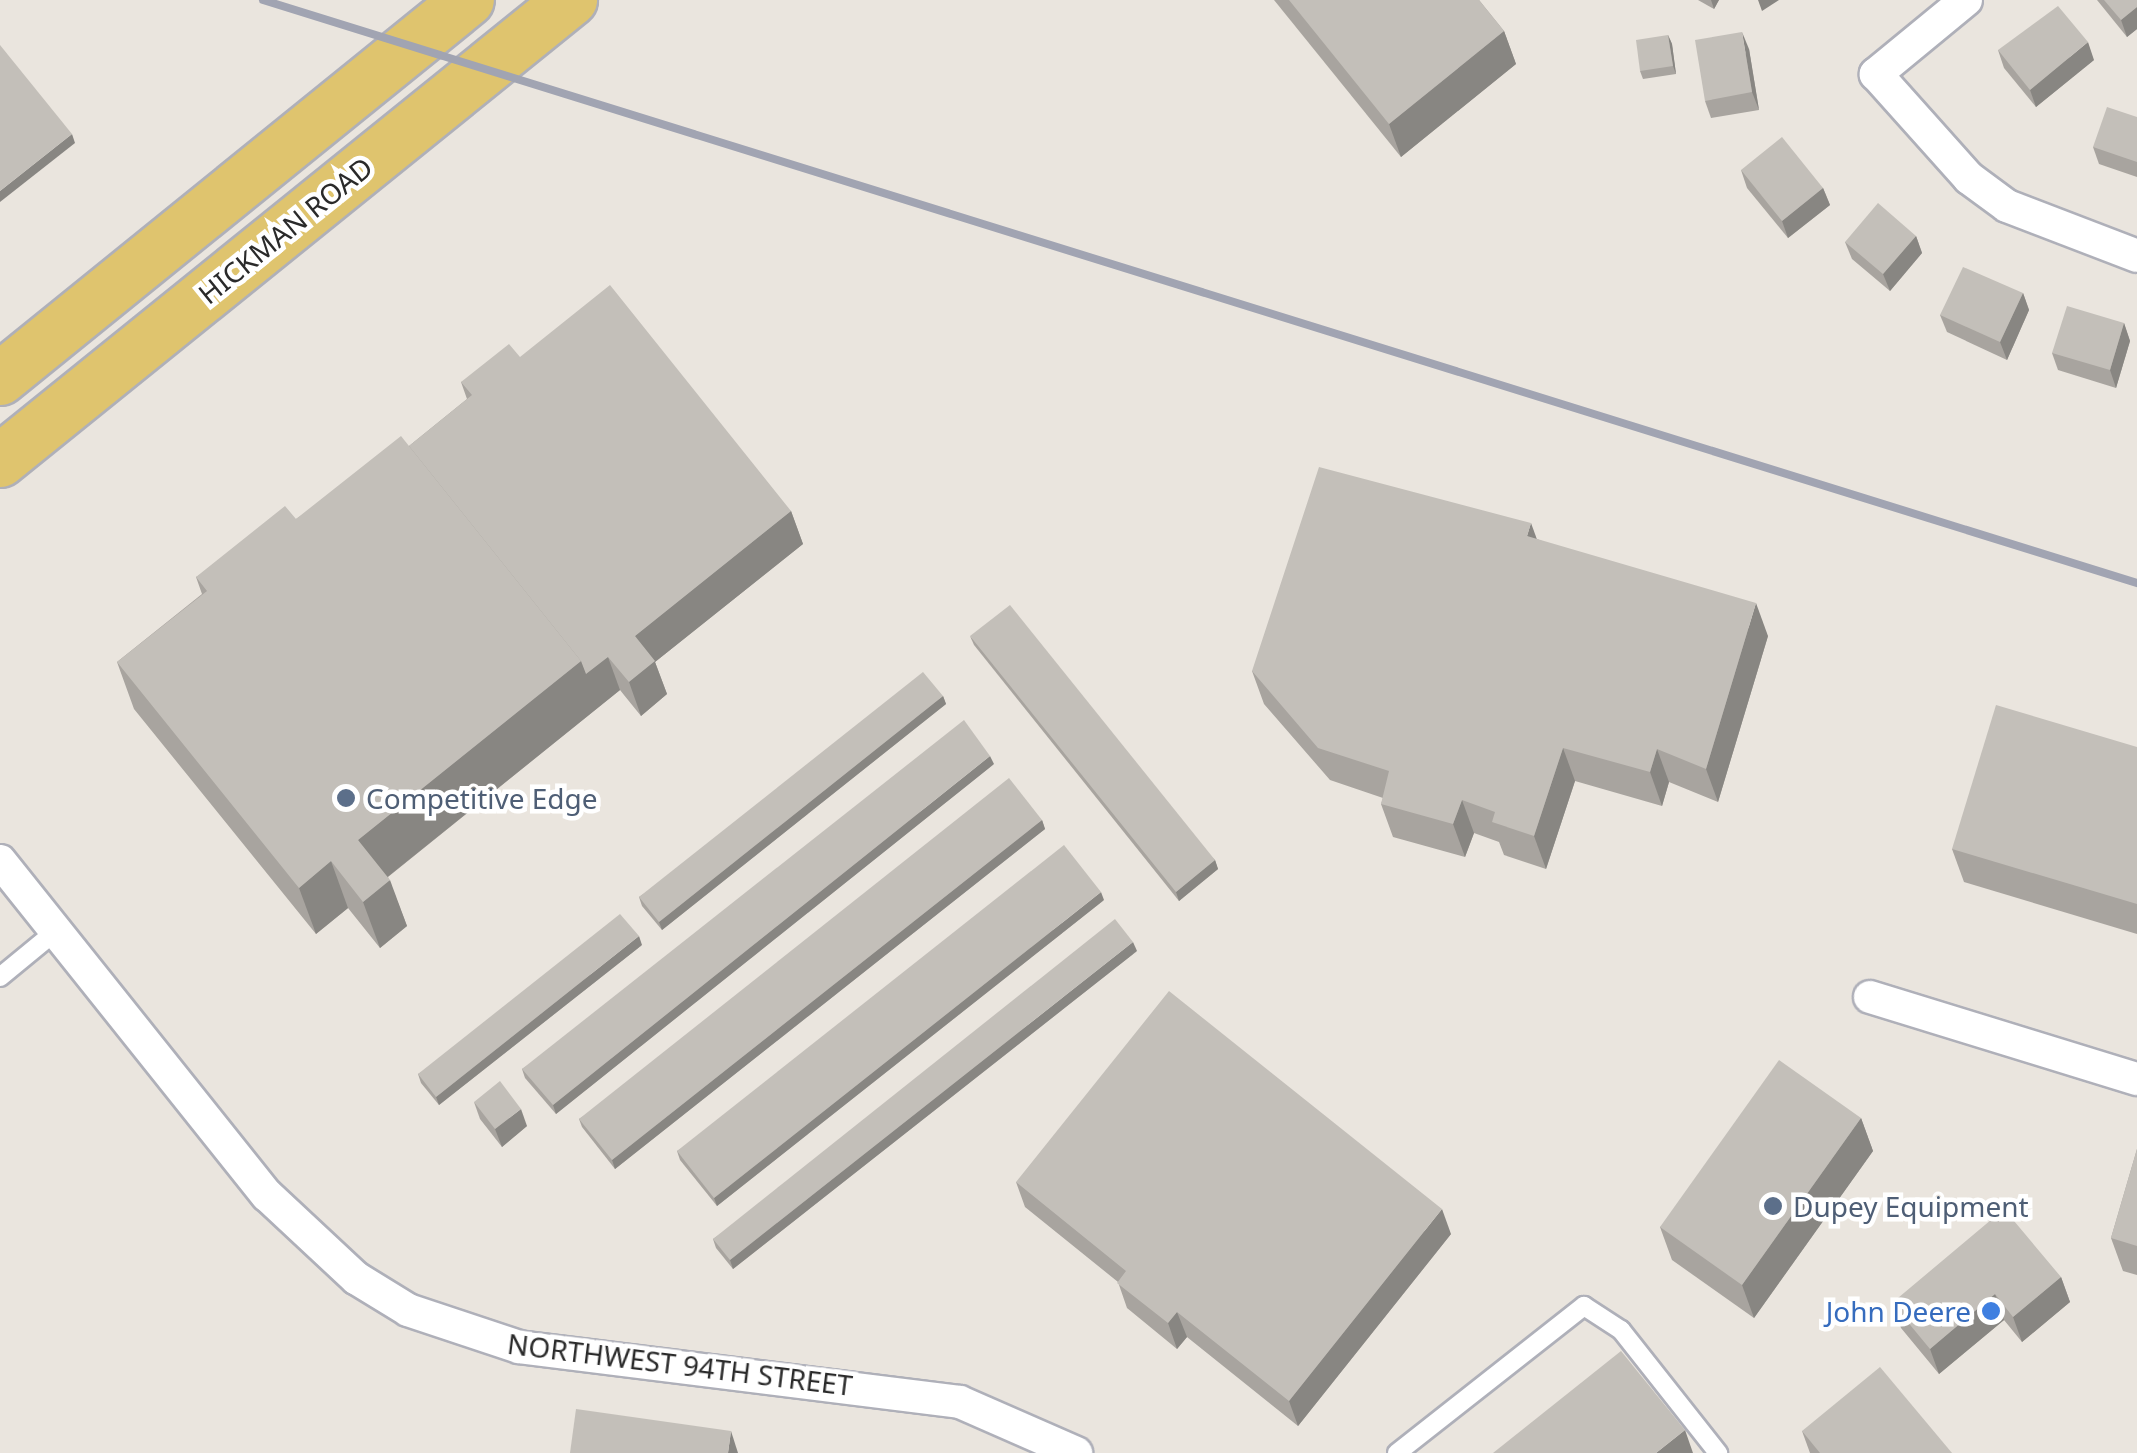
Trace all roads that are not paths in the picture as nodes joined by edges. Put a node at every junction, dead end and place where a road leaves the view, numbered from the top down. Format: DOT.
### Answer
graph roads {
  1 [pos="468,0"];
  2 [pos="570,0"];
  3 [pos="1966,0"];
  4 [pos="2137,256"];
  5 [pos="0,379"];
  6 [pos="0,461"];
  7 [pos="0,861"];
  8 [pos="56,931"];
  9 [pos="0,977"];
  10 [pos="1870,997"];
  11 [pos="2137,1080"];
  12 [pos="1076,1453"];
  13 [pos="1397,1453"];
  14 [pos="1718,1453"];
  1 -- 5 [label="main road"];
  2 -- 6 [label="main road, HICKMAN ROAD"];
  3 -- 4 [label="street"];
  7 -- 8 [label="street, NORTHWEST 94TH STREET"];
  8 -- 9 [label="lane"];
  8 -- 12 [label="street, NORTHWEST 94TH STREET"];
  10 -- 11 [label="street"];
  13 -- 14 [label="lane"];
}
